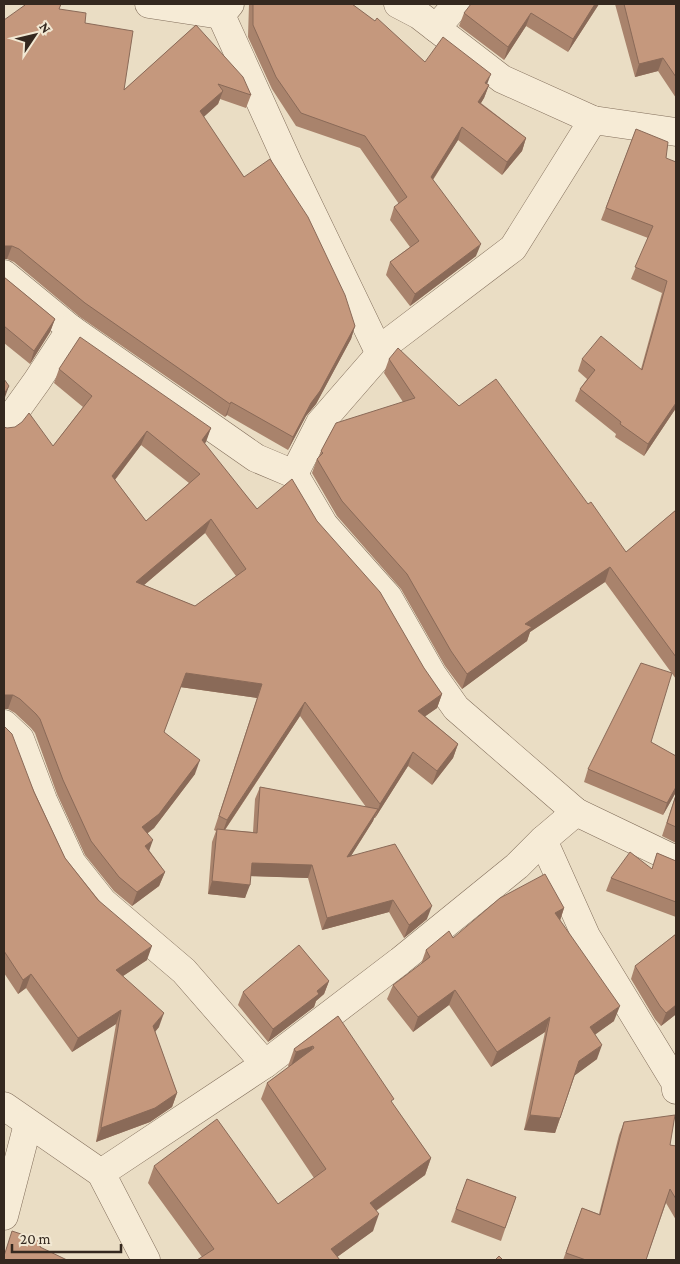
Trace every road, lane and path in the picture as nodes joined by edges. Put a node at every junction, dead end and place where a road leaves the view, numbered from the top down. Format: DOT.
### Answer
graph roads {
  1 [pos="149,4"];
  2 [pos="398,4"];
  3 [pos="457,4"];
  4 [pos="225,9"];
  5 [pos="436,28"];
  6 [pos="593,120"];
  7 [pos="676,132"];
  8 [pos="4,274"];
  9 [pos="71,329"];
  10 [pos="380,354"];
  11 [pos="4,427"];
  12 [pos="294,474"];
  13 [pos="4,724"];
  14 [pos="576,812"];
  15 [pos="543,840"];
  16 [pos="676,860"];
  17 [pos="265,1064"];
  18 [pos="676,1090"];
  19 [pos="4,1106"];
  20 [pos="28,1124"];
  21 [pos="101,1173"];
  22 [pos="4,1216"];
  23 [pos="146,1260"];
  1 -- 4 [label="street"];
  2 -- 5 [label="street"];
  3 -- 5 [label="street"];
  4 -- 10 [label="street"];
  5 -- 6 [label="street"];
  6 -- 7 [label="street"];
  6 -- 10 [label="street"];
  8 -- 9 [label="street"];
  9 -- 11 [label="street"];
  9 -- 12 [label="street"];
  10 -- 12 [label="street"];
  12 -- 14 [label="street"];
  13 -- 17 [label="street"];
  14 -- 15 [label="street"];
  14 -- 16 [label="street"];
  15 -- 17 [label="street"];
  15 -- 18 [label="street"];
  17 -- 21 [label="street"];
  19 -- 20 [label="street"];
  20 -- 21 [label="street"];
  20 -- 22 [label="street"];
  21 -- 23 [label="street"];
}
